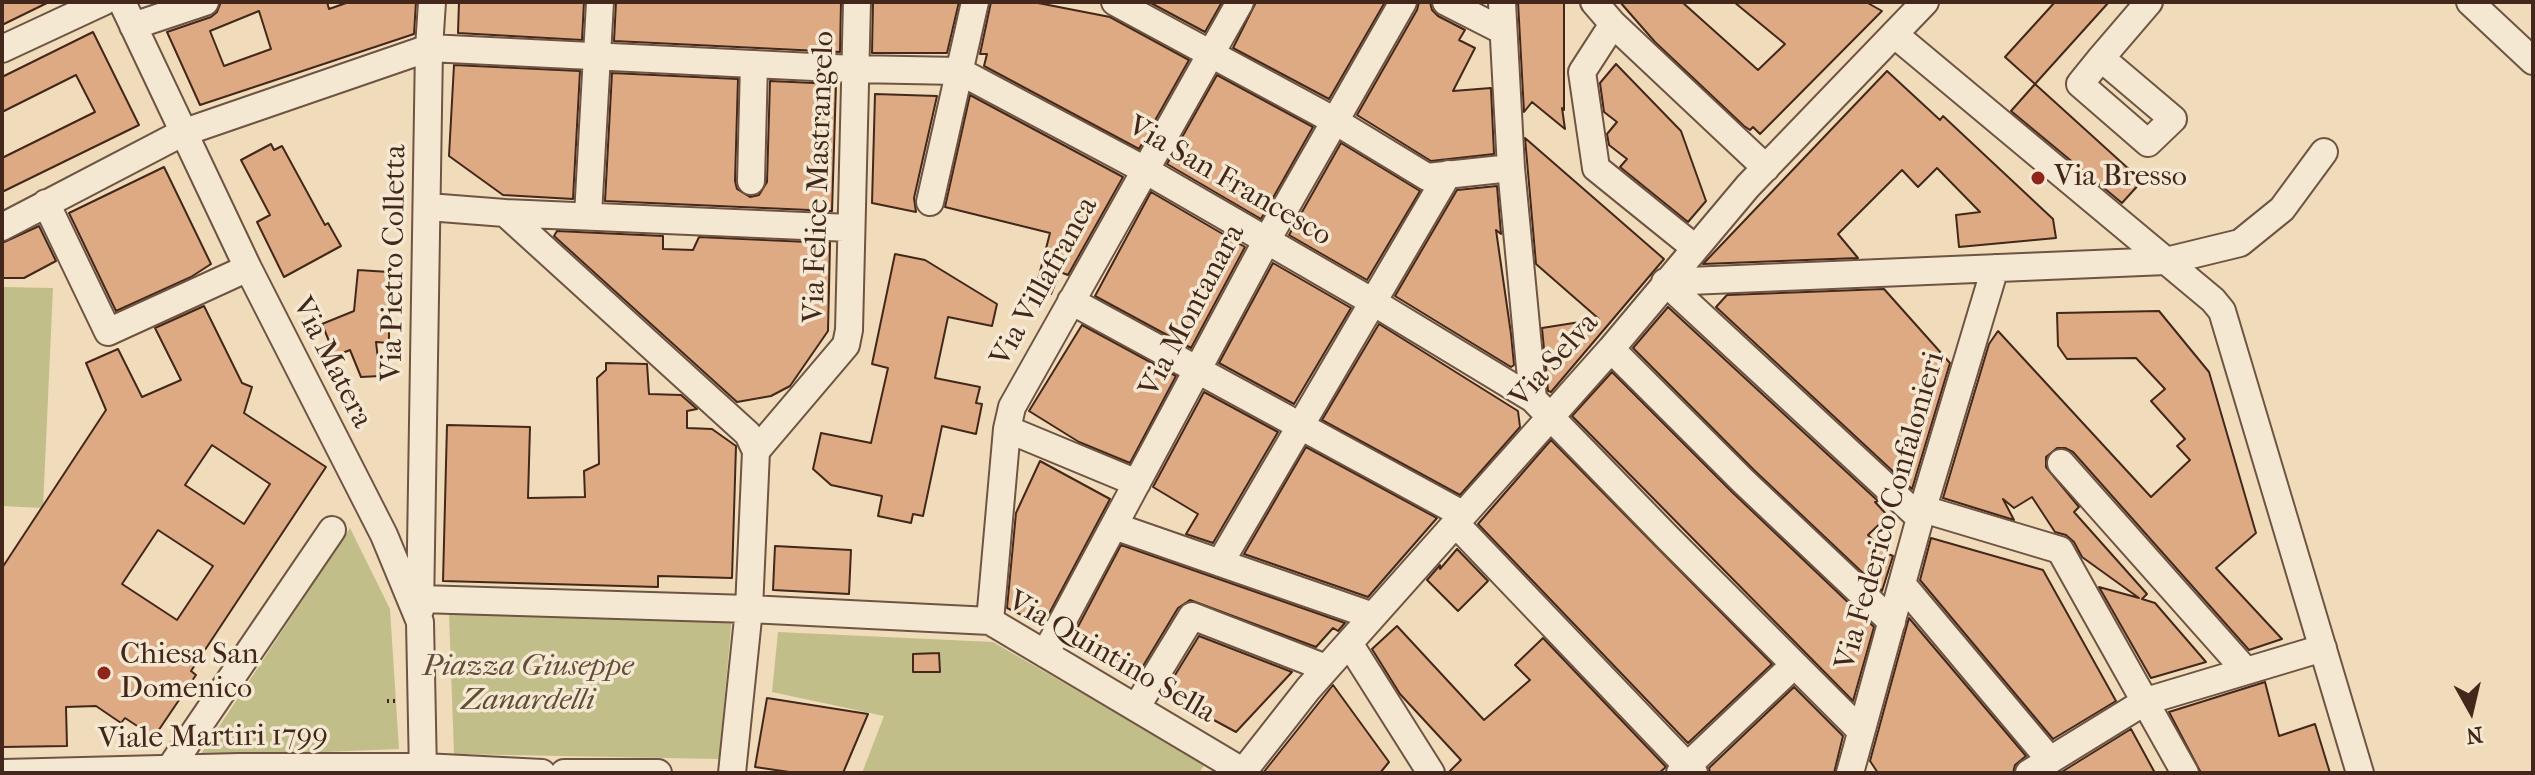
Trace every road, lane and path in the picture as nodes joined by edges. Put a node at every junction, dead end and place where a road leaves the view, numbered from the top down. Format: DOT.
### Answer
graph roads {
  1 [pos="103,2"];
  2 [pos="205,2"];
  3 [pos="432,2"];
  4 [pos="600,2"];
  5 [pos="857,2"];
  6 [pos="975,2"];
  7 [pos="1115,2"];
  8 [pos="1240,2"];
  9 [pos="1403,2"];
  10 [pos="1446,2"];
  11 [pos="1502,2"];
  12 [pos="1594,2"];
  13 [pos="2149,2"];
  14 [pos="2470,2"];
  15 [pos="1918,5"];
  16 [pos="127,14"];
  17 [pos="1613,24"];
  18 [pos="1503,31"];
  19 [pos="1894,34"];
  20 [pos="429,48"];
  21 [pos="2,49"];
  22 [pos="1210,51"];
  23 [pos="597,56"];
  24 [pos="2101,58"];
  25 [pos="2533,61"];
  26 [pos="754,64"];
  27 [pos="854,69"];
  28 [pos="959,71"];
  29 [pos="1335,121"];
  30 [pos="182,133"];
  31 [pos="2324,152"];
  32 [pos="1511,168"];
  33 [pos="1766,168"];
  34 [pos="1145,170"];
  35 [pos="1448,174"];
  36 [pos="751,181"];
  37 [pos="930,202"];
  38 [pos="46,203"];
  39 [pos="428,207"];
  40 [pos="505,213"];
  41 [pos="588,215"];
  42 [pos="2,227"];
  43 [pos="850,228"];
  44 [pos="1267,240"];
  45 [pos="1695,248"];
  46 [pos="2166,261"];
  47 [pos="248,268"];
  48 [pos="1995,268"];
  49 [pos="1665,282"];
  50 [pos="1071,301"];
  51 [pos="1373,302"];
  52 [pos="1611,349"];
  53 [pos="1197,370"];
  54 [pos="1541,408"];
  55 [pos="1300,426"];
  56 [pos="1007,429"];
  57 [pos="756,451"];
  58 [pos="2061,463"];
  59 [pos="1137,483"];
  60 [pos="1921,514"];
  61 [pos="1458,518"];
  62 [pos="1114,526"];
  63 [pos="332,530"];
  64 [pos="1220,563"];
  65 [pos="1902,584"];
  66 [pos="749,609"];
  67 [pos="420,610"];
  68 [pos="1373,616"];
  69 [pos="990,621"];
  70 [pos="1892,622"];
  71 [pos="1349,643"];
  72 [pos="2323,648"];
  73 [pos="1045,654"];
  74 [pos="1794,665"];
  75 [pos="1326,668"];
  76 [pos="2246,671"];
  77 [pos="387,701"];
  78 [pos="401,701"];
  79 [pos="2146,701"];
  80 [pos="1136,708"];
  81 [pos="1861,731"];
  82 [pos="2040,766"];
  83 [pos="1419,767"];
  84 [pos="275,770"];
  85 [pos="423,770"];
  86 [pos="168,771"];
  87 [pos="195,771"];
  88 [pos="1687,771"];
  89 [pos="1242,772"];
  90 [pos="4,773"];
  91 [pos="542,773"];
  92 [pos="564,773"];
  93 [pos="656,773"];
  94 [pos="732,773"];
  95 [pos="1850,773"];
  96 [pos="2185,773"];
  97 [pos="2360,773"];
  1 -- 21 [label="street"];
  2 -- 16 [label="street"];
  3 -- 20 [label="street, Via Pietro Colletta"];
  4 -- 23 [label="street"];
  5 -- 27 [label="street, Via Felice Mastrangelo"];
  6 -- 28 [label="street"];
  7 -- 22 [label="street"];
  8 -- 22 [label="street, Via Villafranca"];
  9 -- 29 [label="street, Via Montanara"];
  10 -- 18 [label="street"];
  11 -- 18 [label="street"];
  12 -- 17 [label="street"];
  13 -- 24 [label="street"];
  14 -- 25 [label="street"];
  15 -- 19 [label="street, Via Selva"];
  16 -- 30 [label="street, Via Matera"];
  17 -- 33 [label="street"];
  17 -- 45 [label="street"];
  18 -- 32 [label="street"];
  19 -- 33 [label="street, Via Selva"];
  19 -- 46 [label="street"];
  20 -- 23 [label="street, Via San Francesco"];
  20 -- 30 [label="street"];
  20 -- 39 [label="street, Via Pietro Colletta"];
  22 -- 29 [label="street"];
  22 -- 34 [label="street, Via Villafranca"];
  23 -- 26 [label="street, Via San Francesco"];
  23 -- 41 [label="street"];
  26 -- 27 [label="street, Via San Francesco"];
  26 -- 36 [label="street"];
  27 -- 28 [label="street, Via San Francesco"];
  27 -- 43 [label="street, Via Felice Mastrangelo"];
  28 -- 34 [label="street, Via San Francesco"];
  28 -- 37 [label="street"];
  29 -- 35 [label="street"];
  29 -- 44 [label="street, Via Montanara"];
  30 -- 38 [label="street"];
  30 -- 47 [label="street, Via Matera"];
  31 -- 46 [label="street"];
  32 -- 35 [label="street"];
  32 -- 54 [label="street"];
  33 -- 45 [label="street, Via Selva"];
  34 -- 44 [label="street, Via San Francesco"];
  34 -- 50 [label="street, Via Villafranca"];
  35 -- 51 [label="street"];
  38 -- 42 [label="street"];
  38 -- 47 [label="street"];
  39 -- 40 [label="street"];
  39 -- 67 [label="street, Via Pietro Colletta"];
  40 -- 41 [label="street"];
  40 -- 57 [label="street"];
  41 -- 43 [label="street"];
  43 -- 57 [label="street, Via Felice Mastrangelo"];
  44 -- 51 [label="street, Via San Francesco"];
  44 -- 53 [label="street, Via Montanara"];
  45 -- 49 [label="street, Via Selva"];
  46 -- 48 [label="street"];
  46 -- 72 [label="street"];
  47 -- 67 [label="street, Via Matera"];
  48 -- 49 [label="street"];
  48 -- 60 [label="street, Via Federico Confalonieri"];
  49 -- 52 [label="street, Via Selva"];
  49 -- 60 [label="street"];
  50 -- 53 [label="street"];
  50 -- 56 [label="street, Via Villafranca"];
  51 -- 54 [label="street, Via San Francesco"];
  51 -- 55 [label="street"];
  52 -- 54 [label="street, Via Selva"];
  52 -- 70 [label="street"];
  53 -- 55 [label="street"];
  53 -- 59 [label="street, Via Montanara"];
  54 -- 61 [label="street, Via Selva"];
  54 -- 74 [label="street, Via San Francesco"];
  55 -- 61 [label="street"];
  55 -- 64 [label="street"];
  56 -- 59 [label="street"];
  56 -- 69 [label="street, Via Villafranca"];
  57 -- 66 [label="street"];
  58 -- 76 [label="street"];
  59 -- 62 [label="street, Via Montanara"];
  60 -- 65 [label="street, Via Federico Confalonieri"];
  60 -- 79 [label="street"];
  61 -- 68 [label="street, Via Selva"];
  61 -- 88 [label="street"];
  62 -- 64 [label="street"];
  62 -- 73 [label="street, Via Montanara"];
  63 -- 86 [label="street"];
  64 -- 68 [label="street"];
  65 -- 70 [label="street, Via Federico Confalonieri"];
  65 -- 82 [label="street"];
  66 -- 67 [label="street"];
  66 -- 69 [label="street, Via Quintino Sella"];
  66 -- 94 [label="street"];
  67 -- 85 [label="street, Via Matera"];
  68 -- 71 [label="street, Via Selva"];
  69 -- 73 [label="street, Via Quintino Sella"];
  70 -- 81 [label="street, Via Federico Confalonieri"];
  71 -- 75 [label="street, Via Selva"];
  71 -- 83 [label="street"];
  72 -- 76 [label="street"];
  72 -- 97 [label="street"];
  73 -- 80 [label="street, Via Quintino Sella"];
  74 -- 81 [label="street, Via San Francesco"];
  74 -- 88 [label="street"];
  75 -- 80 [label="street"];
  75 -- 89 [label="street, Via Selva"];
  76 -- 79 [label="street"];
  77 -- 78 [label="path"];
  79 -- 82 [label="street"];
  79 -- 96 [label="street"];
  80 -- 89 [label="street, Via Quintino Sella"];
  81 -- 95 [label="street, Via Federico Confalonieri"];
  84 -- 85 [label="street, Viale Martiri 1799"];
  84 -- 87 [label="street, Viale Martiri 1799"];
  85 -- 91 [label="street"];
  86 -- 87 [label="street, Viale Martiri 1799"];
  86 -- 90 [label="street, Viale Martiri 1799"];
  92 -- 93 [label="street"];
}
